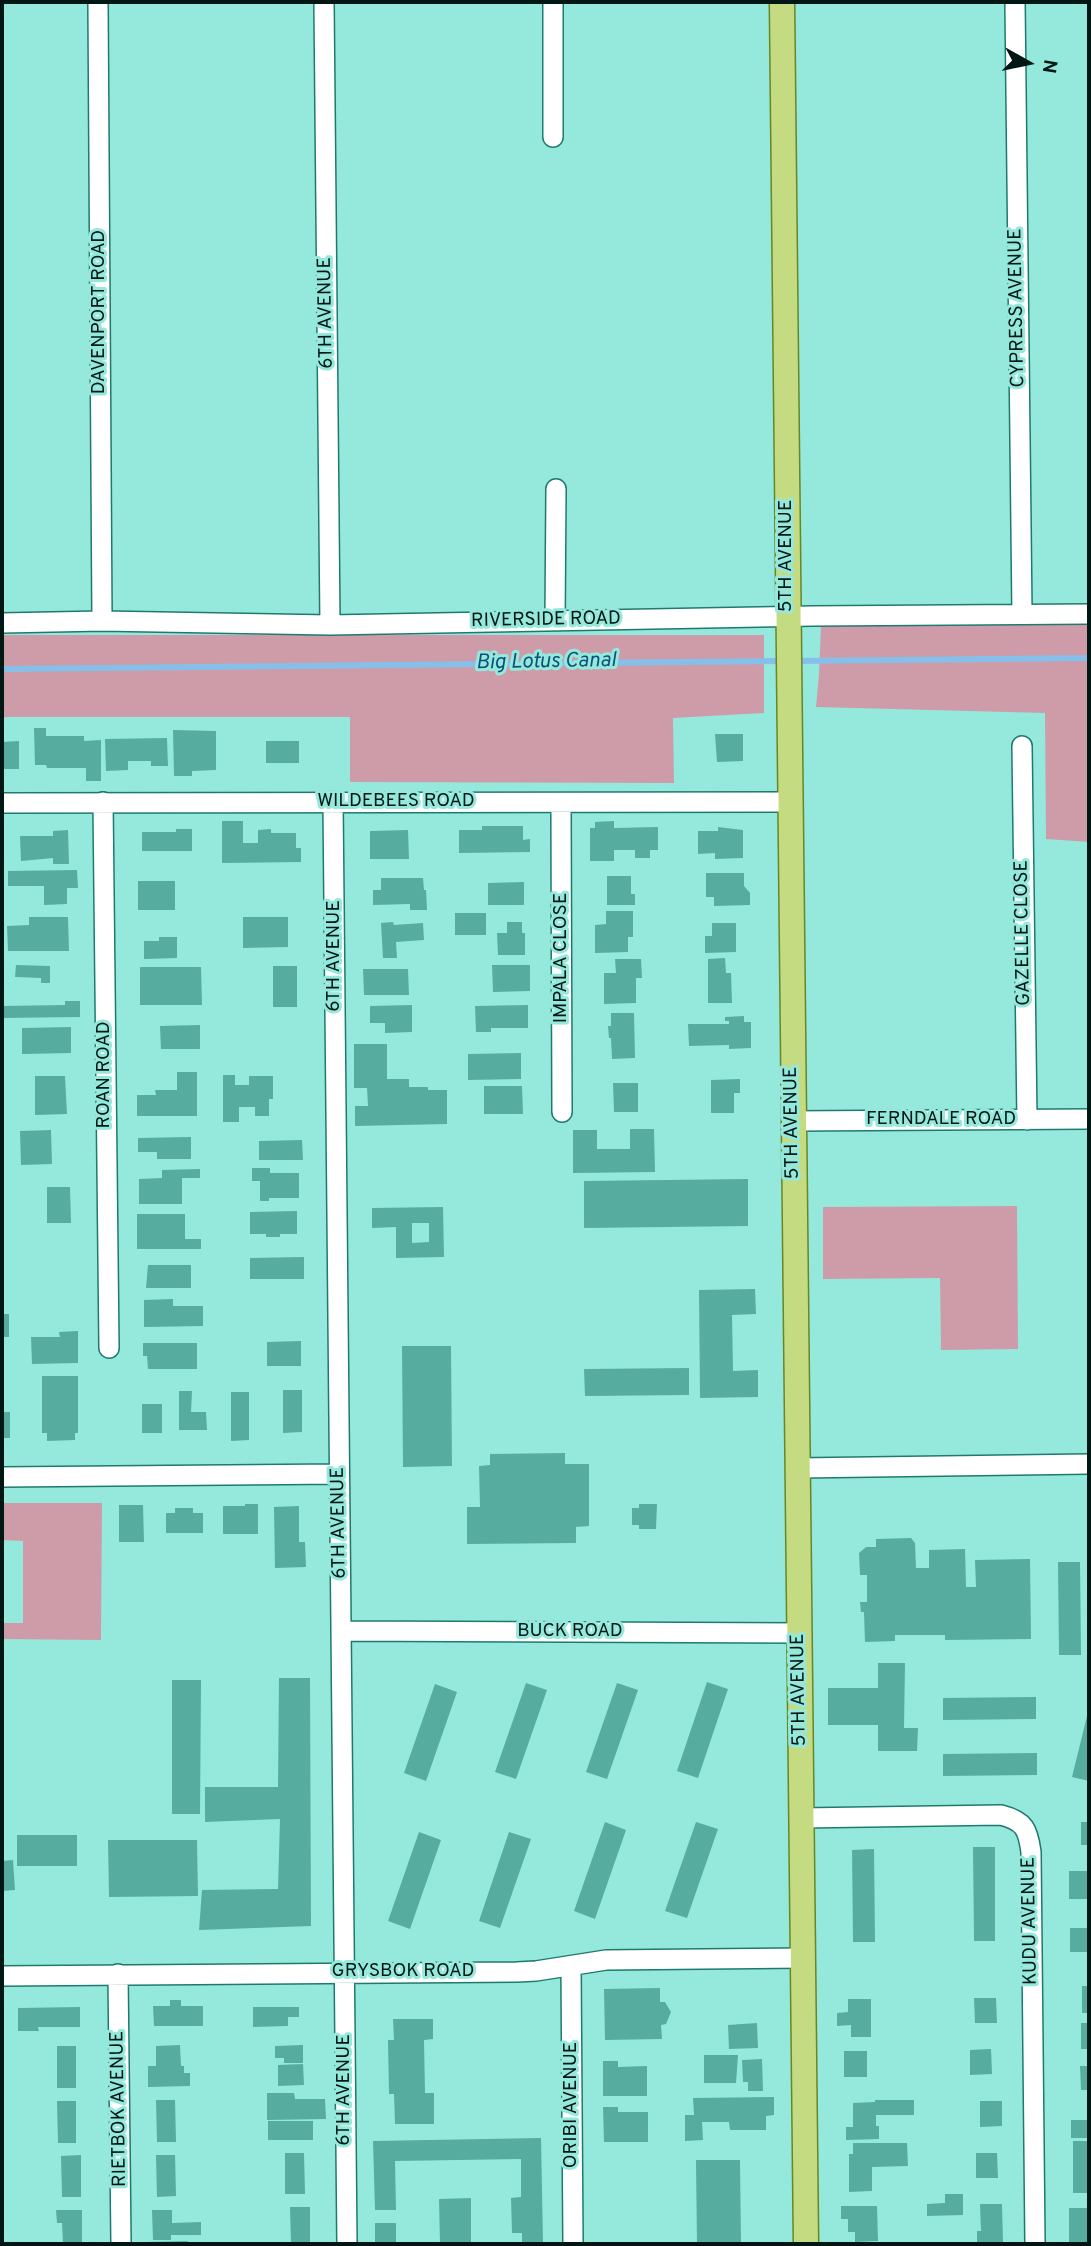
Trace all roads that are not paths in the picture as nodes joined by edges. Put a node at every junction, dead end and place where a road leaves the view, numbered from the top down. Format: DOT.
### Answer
graph roads {
  1 [pos="98,2"];
  2 [pos="324,2"];
  3 [pos="553,2"];
  4 [pos="782,2"];
  5 [pos="1015,2"];
  6 [pos="552,137"];
  7 [pos="556,489"];
  8 [pos="1021,614"];
  9 [pos="1089,614"];
  10 [pos="788,617"];
  11 [pos="102,621"];
  12 [pos="555,621"];
  13 [pos="2,623"];
  14 [pos="330,625"];
  15 [pos="1022,746"];
  16 [pos="333,801"];
  17 [pos="103,802"];
  18 [pos="790,802"];
  19 [pos="2,803"];
  20 [pos="561,804"];
  21 [pos="562,1112"];
  22 [pos="1089,1119"];
  23 [pos="1027,1120"];
  24 [pos="793,1121"];
  25 [pos="109,1348"];
  26 [pos="1089,1464"];
  27 [pos="798,1468"];
  28 [pos="339,1474"];
  29 [pos="2,1477"];
  30 [pos="341,1631"];
  31 [pos="799,1633"];
  32 [pos="801,1818"];
  33 [pos="803,1958"];
  34 [pos="571,1966"];
  35 [pos="345,1973"];
  36 [pos="118,1974"];
  37 [pos="2,1976"];
  38 [pos="121,2244"];
  39 [pos="347,2244"];
  40 [pos="573,2244"];
  41 [pos="806,2244"];
  42 [pos="1035,2244"];
  1 -- 11 [label="street, DAVENPORT ROAD"];
  2 -- 14 [label="street, 6TH AVENUE"];
  3 -- 6 [label="street"];
  4 -- 10 [label="main road, 5TH AVENUE"];
  5 -- 8 [label="street, CYPRESS AVENUE"];
  7 -- 12 [label="street"];
  8 -- 9 [label="street, RIVERSIDE ROAD"];
  8 -- 10 [label="street, RIVERSIDE ROAD"];
  10 -- 12 [label="street, RIVERSIDE ROAD"];
  10 -- 18 [label="main road, 5TH AVENUE"];
  11 -- 13 [label="street, RIVERSIDE ROAD"];
  11 -- 14 [label="street, RIVERSIDE ROAD"];
  12 -- 14 [label="street, RIVERSIDE ROAD"];
  15 -- 23 [label="street, GAZELLE CLOSE"];
  16 -- 17 [label="street, WILDEBEES ROAD"];
  16 -- 20 [label="street, WILDEBEES ROAD"];
  16 -- 28 [label="street, 6TH AVENUE"];
  17 -- 19 [label="street, WILDEBEES ROAD"];
  17 -- 25 [label="street, ROAN ROAD"];
  18 -- 20 [label="street, WILDEBEES ROAD"];
  18 -- 24 [label="main road, 5TH AVENUE"];
  20 -- 21 [label="street, IMPALA CLOSE"];
  22 -- 23 [label="street, FERNDALE ROAD"];
  23 -- 24 [label="street, FERNDALE ROAD"];
  24 -- 27 [label="main road, 5TH AVENUE"];
  26 -- 27 [label="street"];
  27 -- 31 [label="main road, 5TH AVENUE"];
  28 -- 29 [label="street"];
  28 -- 30 [label="street, 6TH AVENUE"];
  30 -- 31 [label="street, BUCK ROAD"];
  30 -- 35 [label="street, 6TH AVENUE"];
  31 -- 32 [label="main road, 5TH AVENUE"];
  32 -- 33 [label="main road, 5TH AVENUE"];
  32 -- 42 [label="street, KUDU AVENUE"];
  33 -- 34 [label="street, GRYSBOK ROAD"];
  33 -- 41 [label="main road, 5TH AVENUE"];
  34 -- 35 [label="street, GRYSBOK ROAD"];
  34 -- 40 [label="street, ORIBI AVENUE"];
  35 -- 36 [label="street, GRYSBOK ROAD"];
  35 -- 39 [label="street, 6TH AVENUE"];
  36 -- 37 [label="street, GRYSBOK ROAD"];
  36 -- 38 [label="street, RIETBOK AVENUE"];
}
